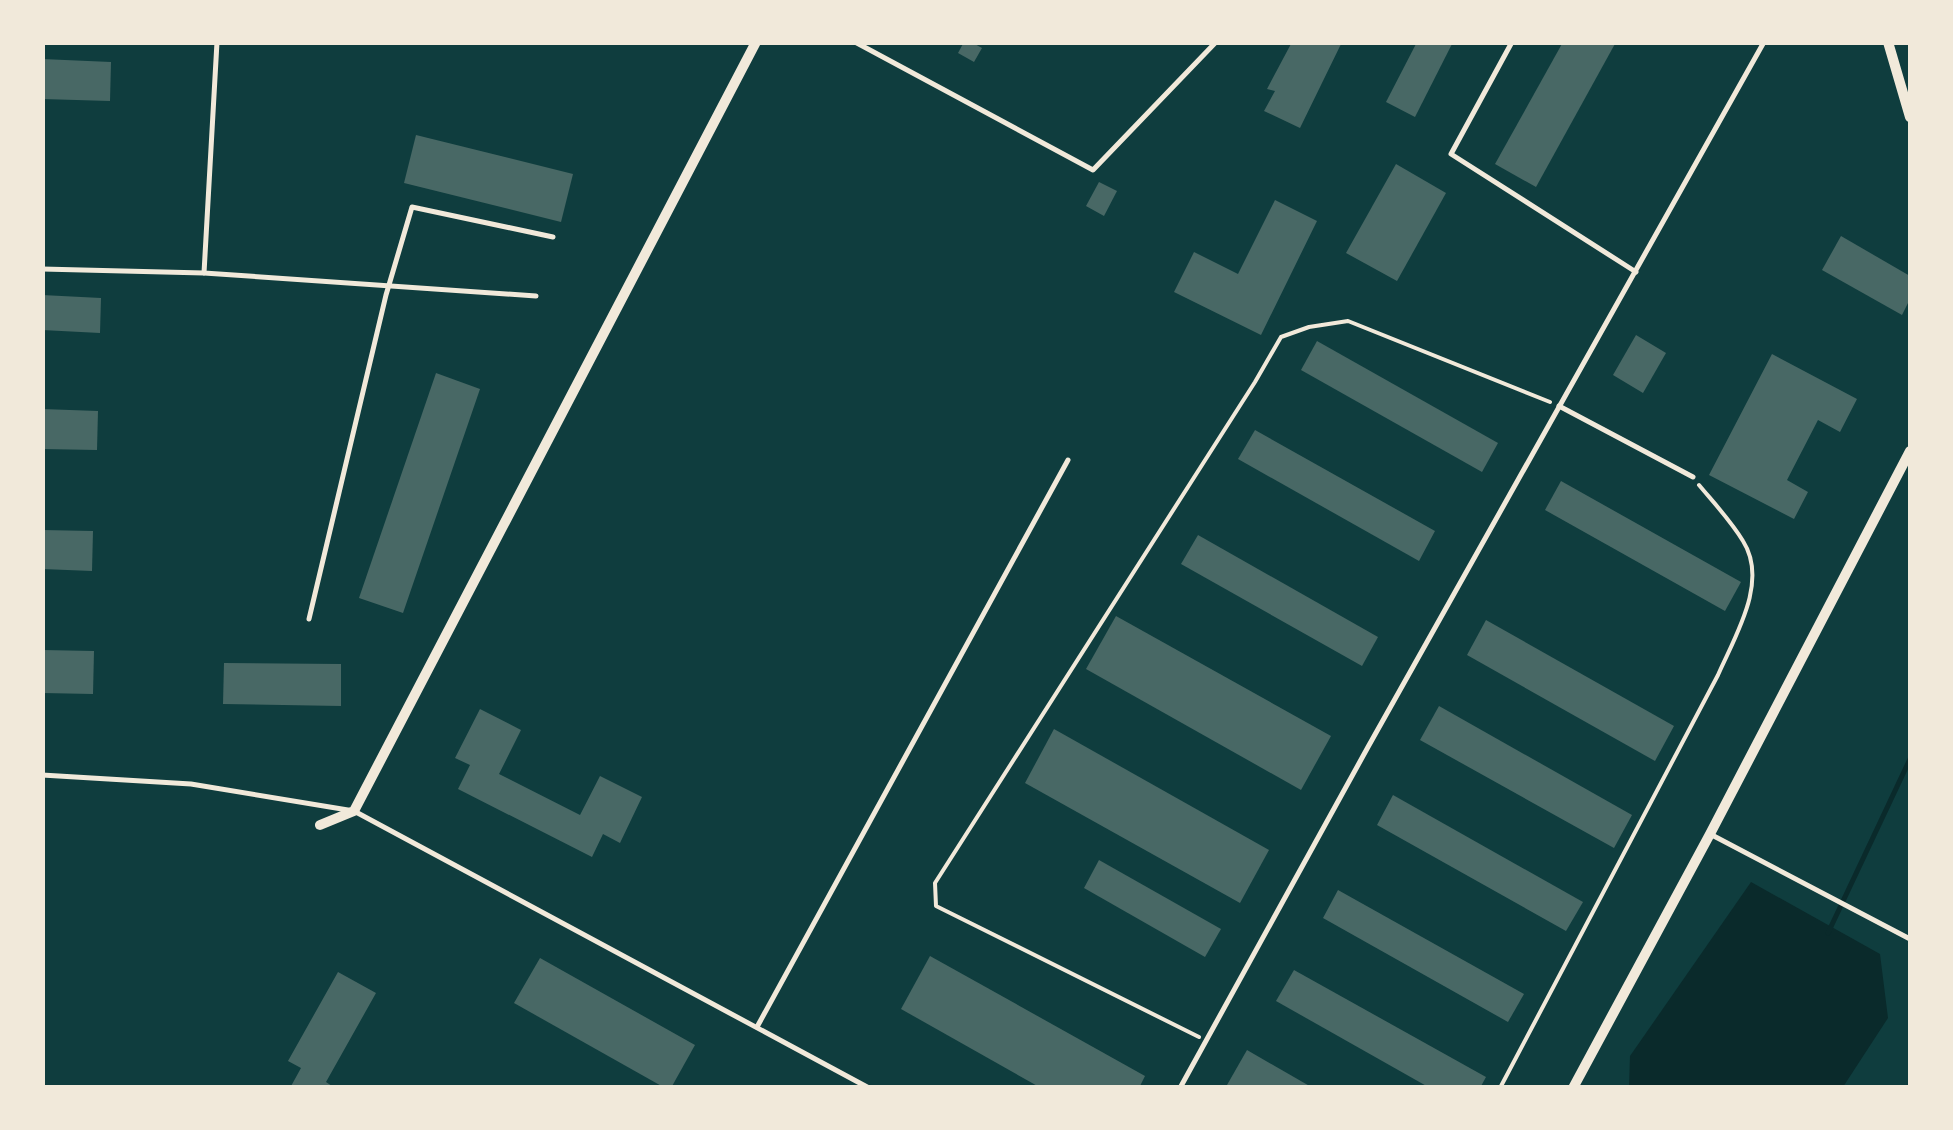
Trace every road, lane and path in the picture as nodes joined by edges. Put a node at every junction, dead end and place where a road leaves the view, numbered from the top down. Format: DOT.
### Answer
graph roads {
  1 [pos="217,42"];
  2 [pos="756,42"];
  3 [pos="855,42"];
  4 [pos="874,42"];
  5 [pos="1216,42"];
  6 [pos="1512,42"];
  7 [pos="1764,42"];
  8 [pos="1888,42"];
  9 [pos="870,51"];
  10 [pos="1910,117"];
  11 [pos="552,238"];
  12 [pos="42,269"];
  13 [pos="1636,272"];
  14 [pos="204,273"];
  15 [pos="388,286"];
  16 [pos="536,296"];
  17 [pos="1560,406"];
  18 [pos="1910,451"];
  19 [pos="1068,460"];
  20 [pos="1693,476"];
  21 [pos="309,619"];
  22 [pos="42,776"];
  23 [pos="354,811"];
  24 [pos="320,825"];
  25 [pos="1710,834"];
  26 [pos="1910,939"];
  27 [pos="757,1027"];
  28 [pos="1206,1040"];
  29 [pos="869,1088"];
  30 [pos="1180,1088"];
  31 [pos="1500,1088"];
  32 [pos="1573,1088"];
  1 -- 14 [label="lane"];
  2 -- 23 [label="street"];
  3 -- 9 [label="lane"];
  4 -- 9 [label="lane"];
  5 -- 9 [label="lane"];
  6 -- 13 [label="lane"];
  7 -- 13 [label="lane"];
  8 -- 10 [label="street"];
  11 -- 15 [label="lane"];
  12 -- 14 [label="lane"];
  13 -- 17 [label="lane"];
  14 -- 15 [label="lane"];
  15 -- 16 [label="lane"];
  15 -- 21 [label="lane"];
  17 -- 20 [label="lane"];
  17 -- 28 [label="lane"];
  17 -- 28 [label="path"];
  18 -- 25 [label="street"];
  19 -- 27 [label="lane"];
  20 -- 31 [label="path"];
  22 -- 23 [label="lane"];
  23 -- 24 [label="street"];
  23 -- 27 [label="lane"];
  25 -- 26 [label="lane"];
  25 -- 32 [label="street"];
  27 -- 29 [label="lane"];
  28 -- 30 [label="lane"];
}
